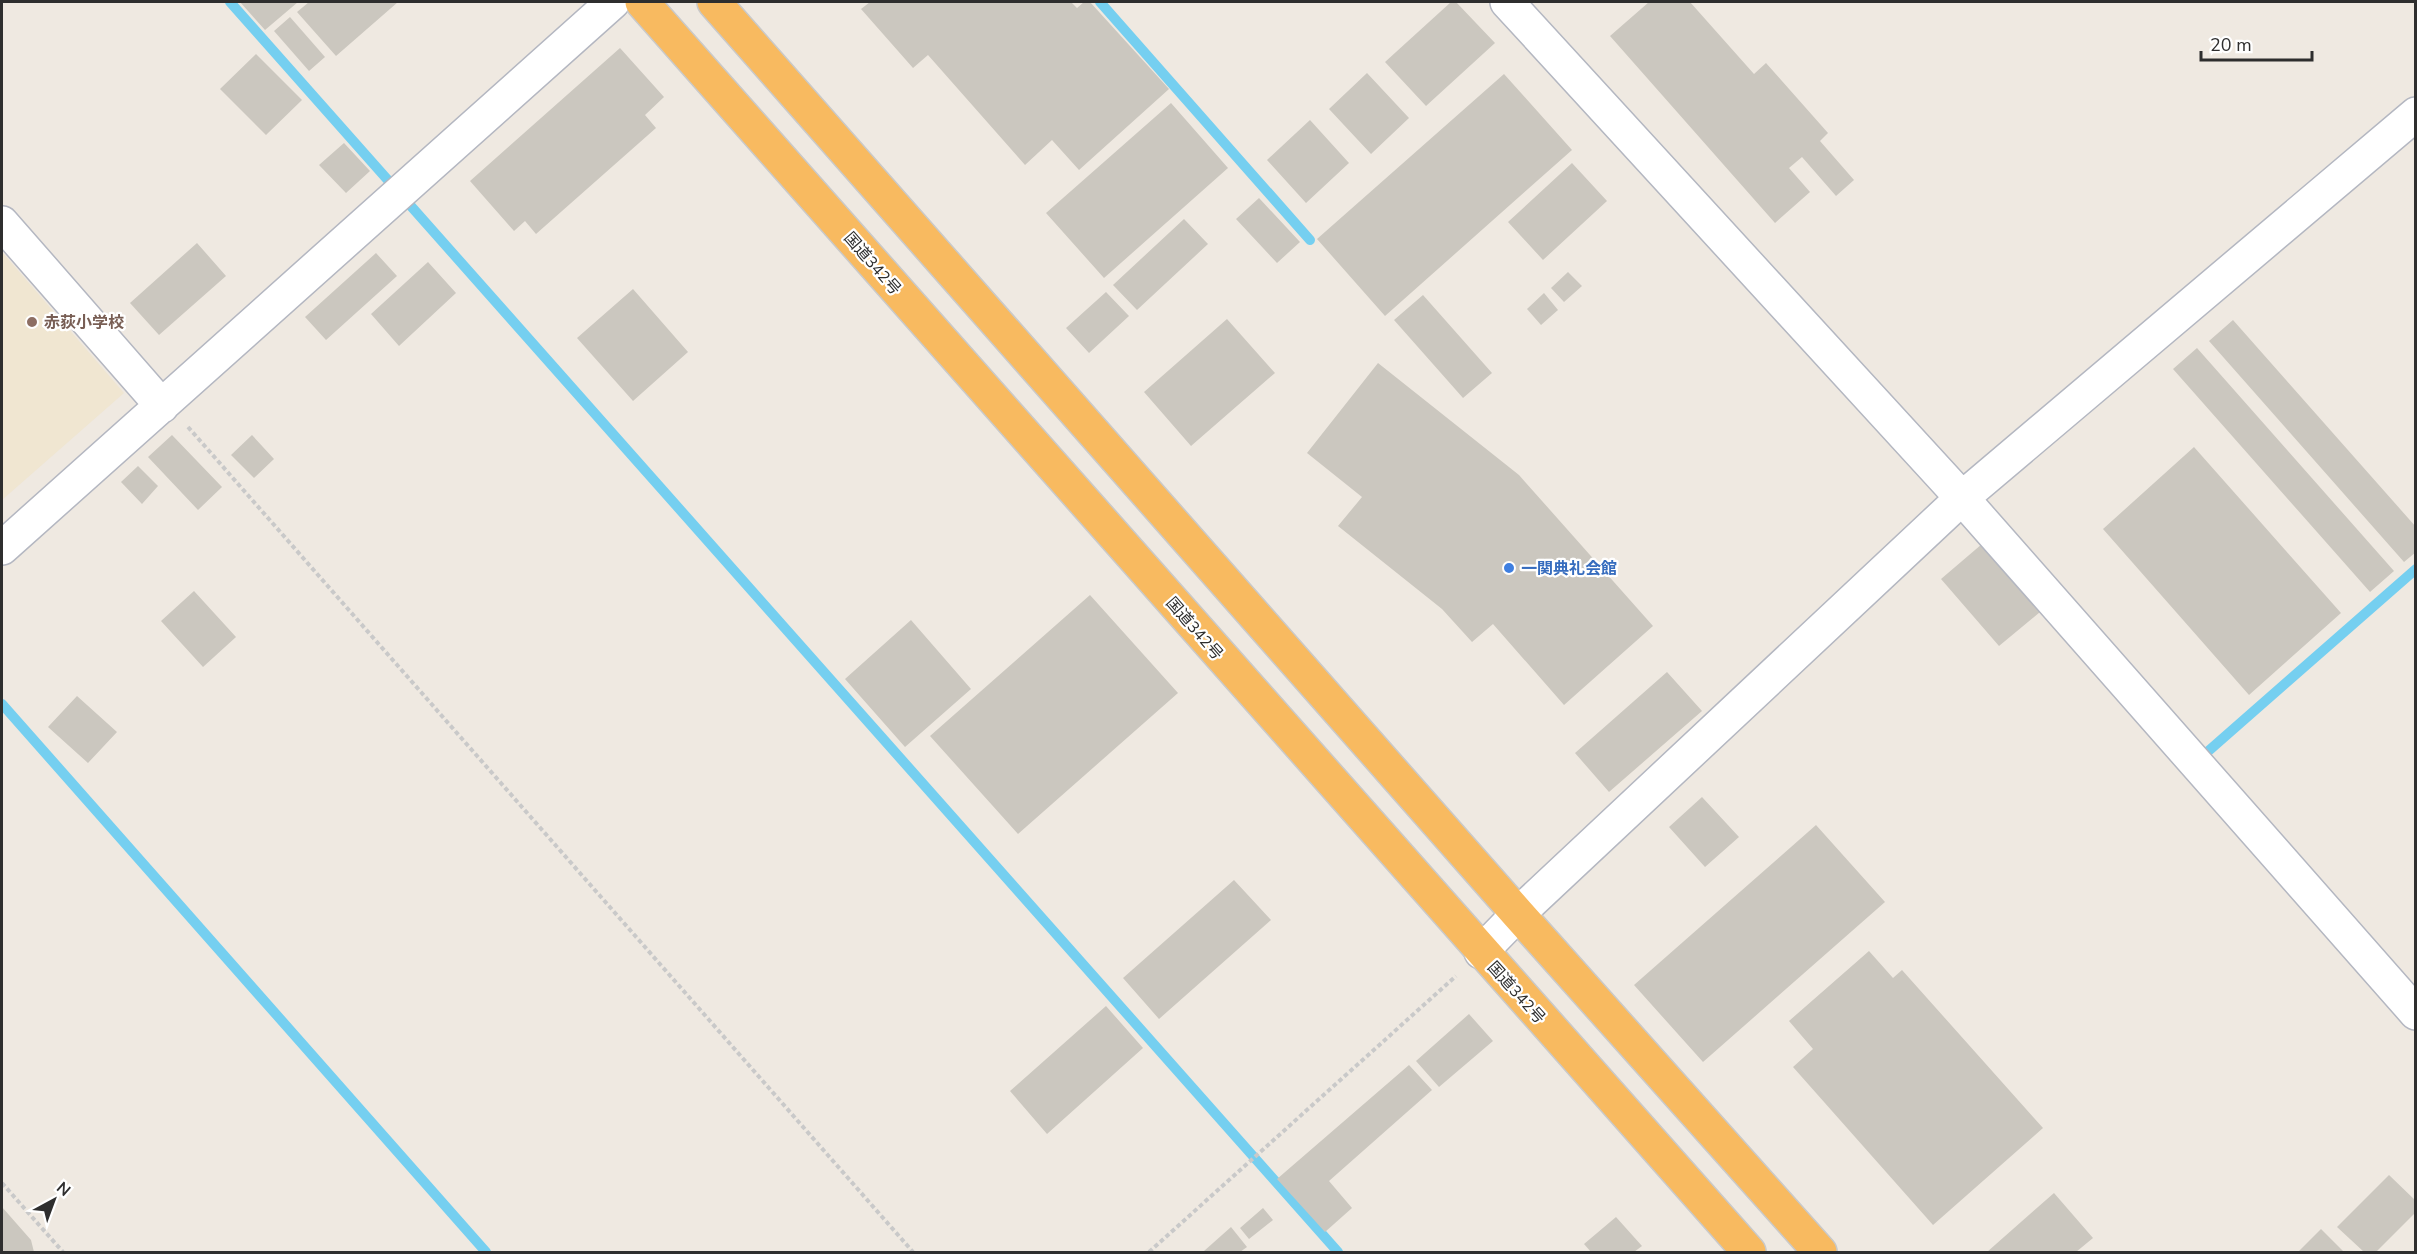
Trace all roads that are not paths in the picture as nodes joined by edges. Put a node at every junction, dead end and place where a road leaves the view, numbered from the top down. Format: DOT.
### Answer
graph roads {
  1 [pos="613,2"];
  2 [pos="642,2"];
  3 [pos="714,2"];
  4 [pos="1508,2"];
  5 [pos="2415,114"];
  6 [pos="2,223"];
  7 [pos="162,406"];
  8 [pos="1962,498"];
  9 [pos="2,548"];
  10 [pos="1518,914"];
  11 [pos="1482,952"];
  12 [pos="2415,1012"];
  13 [pos="1749,1252"];
  14 [pos="1820,1252"];
  1 -- 7 [label="street"];
  2 -- 11 [label="highway, 国道342号"];
  3 -- 10 [label="highway"];
  4 -- 8 [label="street"];
  5 -- 8 [label="street"];
  6 -- 7 [label="street"];
  7 -- 9 [label="street"];
  8 -- 10 [label="street"];
  8 -- 12 [label="street"];
  10 -- 11 [label="street"];
  10 -- 14 [label="highway"];
  11 -- 13 [label="highway, 国道342号"];
}
